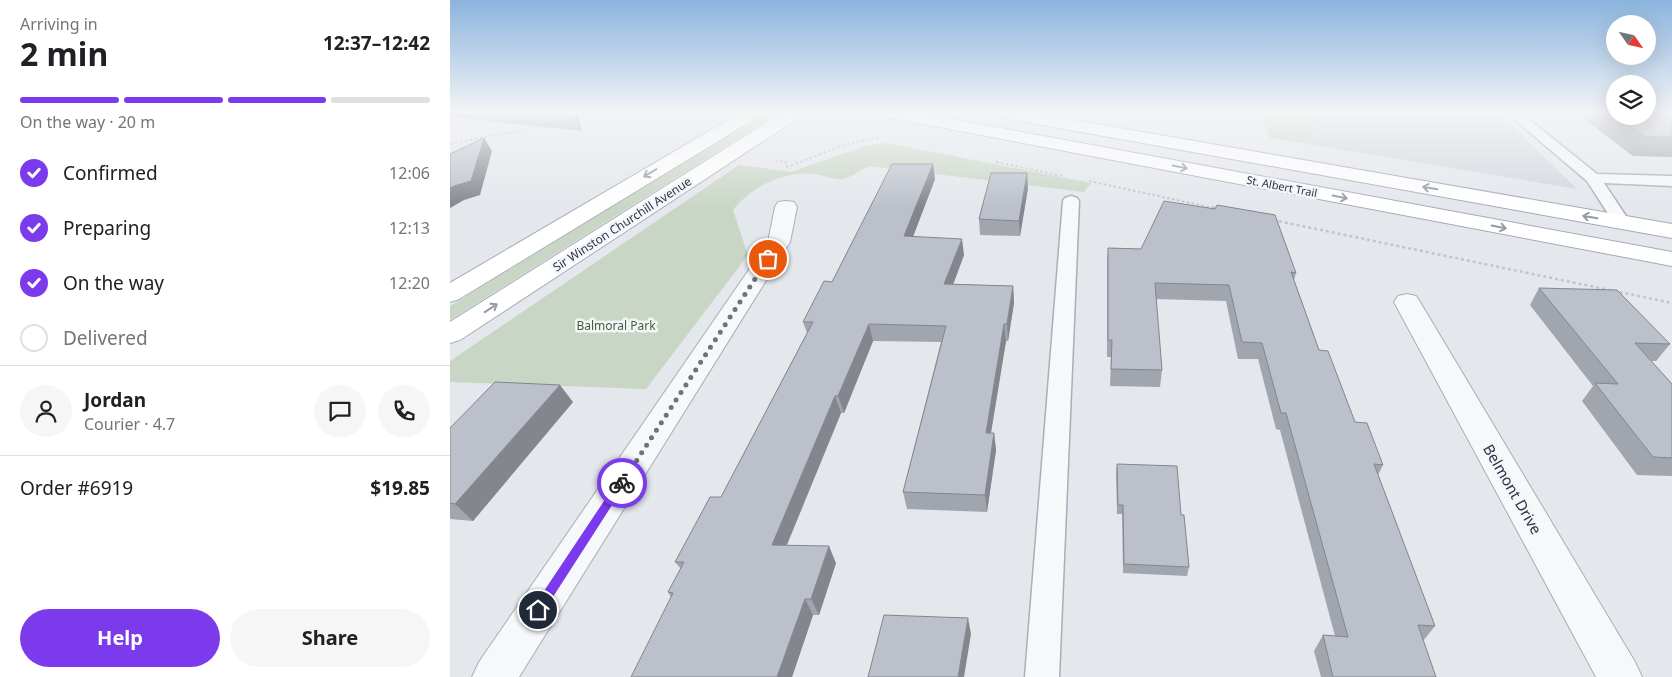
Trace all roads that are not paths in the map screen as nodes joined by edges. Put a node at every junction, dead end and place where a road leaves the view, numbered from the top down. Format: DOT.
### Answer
graph roads {
  1 [pos="699,145"];
  2 [pos="745,145"];
  3 [pos="1060,145"];
  4 [pos="1183,145"];
  5 [pos="1552,145"];
  6 [pos="1593,178"];
  7 [pos="1672,181"];
  8 [pos="1069,189"];
  9 [pos="786,208"];
  10 [pos="1622,222"];
  11 [pos="1672,231"];
  12 [pos="1672,259"];
  13 [pos="450,294"];
  14 [pos="1407,302"];
  15 [pos="450,334"];
  16 [pos="494,677"];
  17 [pos="1042,677"];
  18 [pos="1620,677"];
  1 -- 13 [label="main road, one-way"];
  15 -- 2 [label="main road, Sir Winston Churchill Avenue, one-way"];
  3 -- 12 [label="main road, St. Albert Trail, one-way"];
  10 -- 4 [label="main road, St. Albert Trail, one-way"];
  5 -- 6 [label="lane"];
  6 -- 7 [label="lane"];
  6 -- 10 [label="lane"];
  8 -- 17 [label="lane"];
  9 -- 16 [label="street"];
  10 -- 11 [label="main road, St. Albert Trail"];
  14 -- 18 [label="street, Belmont Drive"];
}
